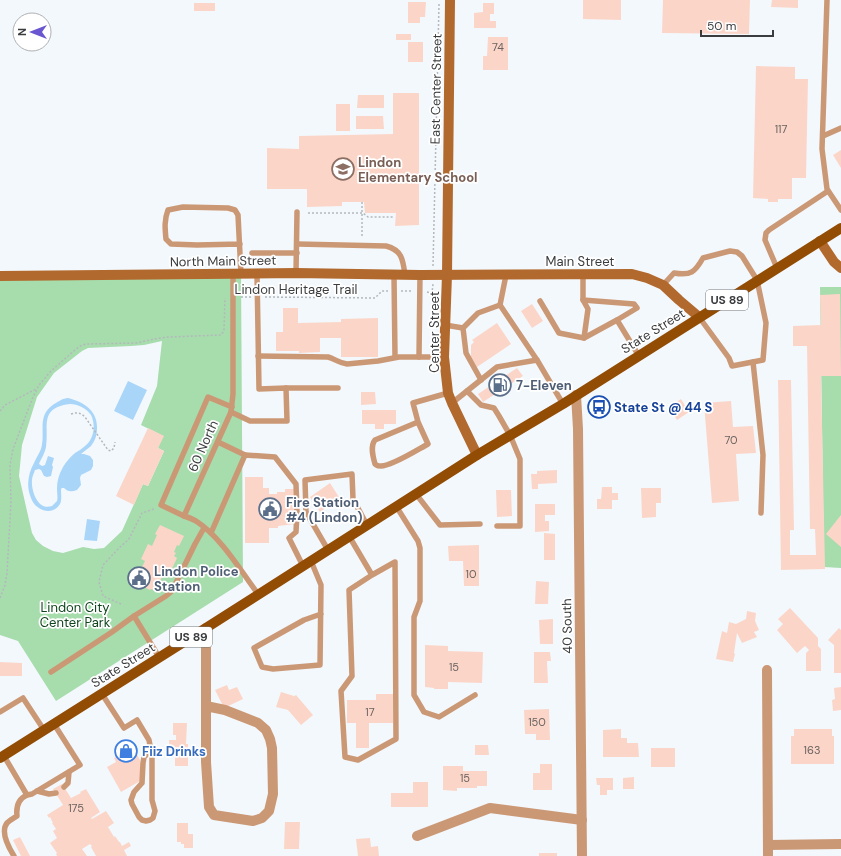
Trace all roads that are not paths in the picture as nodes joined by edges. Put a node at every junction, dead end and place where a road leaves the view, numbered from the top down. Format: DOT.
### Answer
graph roads {
  1 [pos="450,0"];
  2 [pos="827,0"];
  3 [pos="841,128"];
  4 [pos="823,136"];
  5 [pos="828,191"];
  6 [pos="841,210"];
  7 [pos="296,212"];
  8 [pos="841,228"];
  9 [pos="820,241"];
  10 [pos="240,244"];
  11 [pos="296,244"];
  12 [pos="252,254"];
  13 [pos="296,254"];
  14 [pos="776,268"];
  15 [pos="841,268"];
  16 [pos="296,273"];
  17 [pos="237,274"];
  18 [pos="257,274"];
  19 [pos="583,274"];
  20 [pos="394,275"];
  21 [pos="405,275"];
  22 [pos="420,275"];
  23 [pos="447,275"];
  24 [pos="506,275"];
  25 [pos="0,276"];
  26 [pos="757,280"];
  27 [pos="663,285"];
  28 [pos="540,300"];
  29 [pos="583,300"];
  30 [pos="500,305"];
  31 [pos="699,318"];
  32 [pos="617,320"];
  33 [pos="445,325"];
  34 [pos="463,328"];
  35 [pos="584,338"];
  36 [pos="258,356"];
  37 [pos="638,356"];
  38 [pos="396,357"];
  39 [pos="419,357"];
  40 [pos="444,357"];
  41 [pos="537,360"];
  42 [pos="753,362"];
  43 [pos="481,380"];
  44 [pos="286,388"];
  45 [pos="338,388"];
  46 [pos="467,391"];
  47 [pos="576,395"];
  48 [pos="450,398"];
  49 [pos="563,404"];
  50 [pos="231,410"];
  51 [pos="418,422"];
  52 [pos="510,435"];
  53 [pos="218,442"];
  54 [pos="245,455"];
  55 [pos="477,455"];
  56 [pos="416,494"];
  57 [pos="396,506"];
  58 [pos="761,513"];
  59 [pos="184,516"];
  60 [pos="480,524"];
  61 [pos="367,525"];
  62 [pos="497,526"];
  63 [pos="204,528"];
  64 [pos="211,533"];
  65 [pos="349,536"];
  66 [pos="328,550"];
  67 [pos="307,563"];
  68 [pos="372,575"];
  69 [pos="258,594"];
  70 [pos="321,614"];
  71 [pos="134,616"];
  72 [pos="206,628"];
  73 [pos="160,657"];
  74 [pos="767,670"];
  75 [pos="51,672"];
  76 [pos="102,694"];
  77 [pos="475,695"];
  78 [pos="206,706"];
  79 [pos="0,712"];
  80 [pos="54,724"];
  81 [pos="44,730"];
  82 [pos="151,750"];
  83 [pos="2,757"];
  84 [pos="69,772"];
  85 [pos="64,787"];
  86 [pos="37,791"];
  87 [pos="56,793"];
  88 [pos="26,795"];
  89 [pos="582,820"];
  90 [pos="417,836"];
  91 [pos="841,844"];
  92 [pos="768,845"];
  93 [pos="14,856"];
  94 [pos="582,856"];
  95 [pos="768,856"];
  1 -- 23 [label="street, East Center Street"];
  2 -- 4 [label="lane"];
  3 -- 4 [label="lane"];
  4 -- 5 [label="lane"];
  5 -- 6 [label="lane"];
  5 -- 14 [label="lane"];
  7 -- 11 [label="lane"];
  8 -- 9 [label="main road, State Street / US 89"];
  9 -- 14 [label="main road, State Street / US 89"];
  9 -- 15 [label="street"];
  10 -- 10 [label="lane, 60 North"];
  10 -- 17 [label="lane, 60 North"];
  11 -- 13 [label="lane"];
  11 -- 21 [label="lane"];
  12 -- 13 [label="lane"];
  13 -- 16 [label="lane"];
  14 -- 26 [label="main road, State Street / US 89"];
  16 -- 18 [label="street, North Main Street"];
  16 -- 20 [label="street, North Main Street"];
  17 -- 18 [label="street, North Main Street"];
  17 -- 25 [label="street, North Main Street"];
  17 -- 50 [label="lane, 60 North"];
  18 -- 36 [label="lane"];
  19 -- 24 [label="street, Main Street"];
  19 -- 27 [label="street, Main Street"];
  19 -- 29 [label="lane"];
  20 -- 21 [label="street, North Main Street"];
  20 -- 38 [label="lane"];
  21 -- 22 [label="street, North Main Street"];
  22 -- 23 [label="street, North Main Street"];
  22 -- 39 [label="lane"];
  23 -- 24 [label="street, Main Street"];
  23 -- 33 [label="street, Center Street"];
  24 -- 30 [label="lane"];
  26 -- 27 [label="lane"];
  26 -- 31 [label="main road, State Street / US 89"];
  26 -- 42 [label="lane"];
  27 -- 31 [label="street, Main Street"];
  28 -- 35 [label="lane"];
  29 -- 32 [label="lane"];
  29 -- 35 [label="lane"];
  30 -- 34 [label="lane"];
  30 -- 41 [label="lane"];
  31 -- 37 [label="main road, State Street / US 89"];
  31 -- 42 [label="lane"];
  32 -- 35 [label="lane"];
  32 -- 37 [label="lane"];
  33 -- 34 [label="lane"];
  33 -- 40 [label="street, Center Street"];
  34 -- 43 [label="lane"];
  36 -- 38 [label="lane"];
  36 -- 44 [label="lane"];
  37 -- 47 [label="main road, State Street / US 89"];
  38 -- 39 [label="lane"];
  39 -- 40 [label="lane"];
  40 -- 48 [label="street, Center Street"];
  41 -- 43 [label="lane"];
  41 -- 49 [label="lane"];
  42 -- 58 [label="lane"];
  43 -- 46 [label="lane"];
  44 -- 45 [label="lane"];
  44 -- 50 [label="lane"];
  46 -- 48 [label="lane"];
  46 -- 52 [label="lane"];
  47 -- 49 [label="main road, State Street / US 89"];
  47 -- 89 [label="street, 40 South"];
  48 -- 51 [label="lane"];
  48 -- 55 [label="street, Center Street"];
  49 -- 52 [label="main road, State Street / US 89"];
  50 -- 53 [label="lane, 60 North"];
  50 -- 59 [label="lane"];
  51 -- 51 [label="lane"];
  52 -- 55 [label="main road, State Street / US 89"];
  52 -- 62 [label="lane"];
  53 -- 54 [label="lane"];
  53 -- 59 [label="lane, 60 North"];
  54 -- 64 [label="lane"];
  54 -- 67 [label="lane"];
  55 -- 56 [label="main road, US 89"];
  56 -- 57 [label="main road, US 89"];
  56 -- 60 [label="lane"];
  57 -- 61 [label="main road, State Street / US 89"];
  57 -- 77 [label="lane"];
  59 -- 63 [label="lane"];
  61 -- 65 [label="main road, State Street / US 89"];
  61 -- 66 [label="lane"];
  63 -- 64 [label="lane"];
  63 -- 71 [label="lane"];
  64 -- 69 [label="lane"];
  65 -- 66 [label="main road, State Street / US 89"];
  65 -- 68 [label="lane"];
  66 -- 67 [label="main road, State Street / US 89"];
  67 -- 69 [label="main road, State Street / US 89"];
  67 -- 70 [label="lane"];
  68 -- 68 [label="lane"];
  69 -- 72 [label="main road, State Street / US 89"];
  70 -- 70 [label="lane"];
  71 -- 73 [label="lane"];
  71 -- 75 [label="lane"];
  72 -- 73 [label="main road, State Street / US 89"];
  72 -- 78 [label="street"];
  73 -- 76 [label="main road, State Street / US 89"];
  74 -- 92 [label="street"];
  76 -- 80 [label="main road, State Street / US 89"];
  76 -- 82 [label="lane"];
  78 -- 78 [label="street"];
  79 -- 81 [label="lane"];
  80 -- 81 [label="main road, State Street / US 89"];
  80 -- 84 [label="lane"];
  81 -- 83 [label="main road, State Street / US 89"];
  82 -- 82 [label="lane"];
  83 -- 88 [label="lane"];
  84 -- 85 [label="lane"];
  84 -- 86 [label="lane"];
  86 -- 87 [label="lane"];
  86 -- 88 [label="lane"];
  88 -- 93 [label="lane"];
  89 -- 90 [label="street"];
  89 -- 94 [label="street, 40 South"];
  91 -- 92 [label="street"];
  92 -- 95 [label="street"];
}
